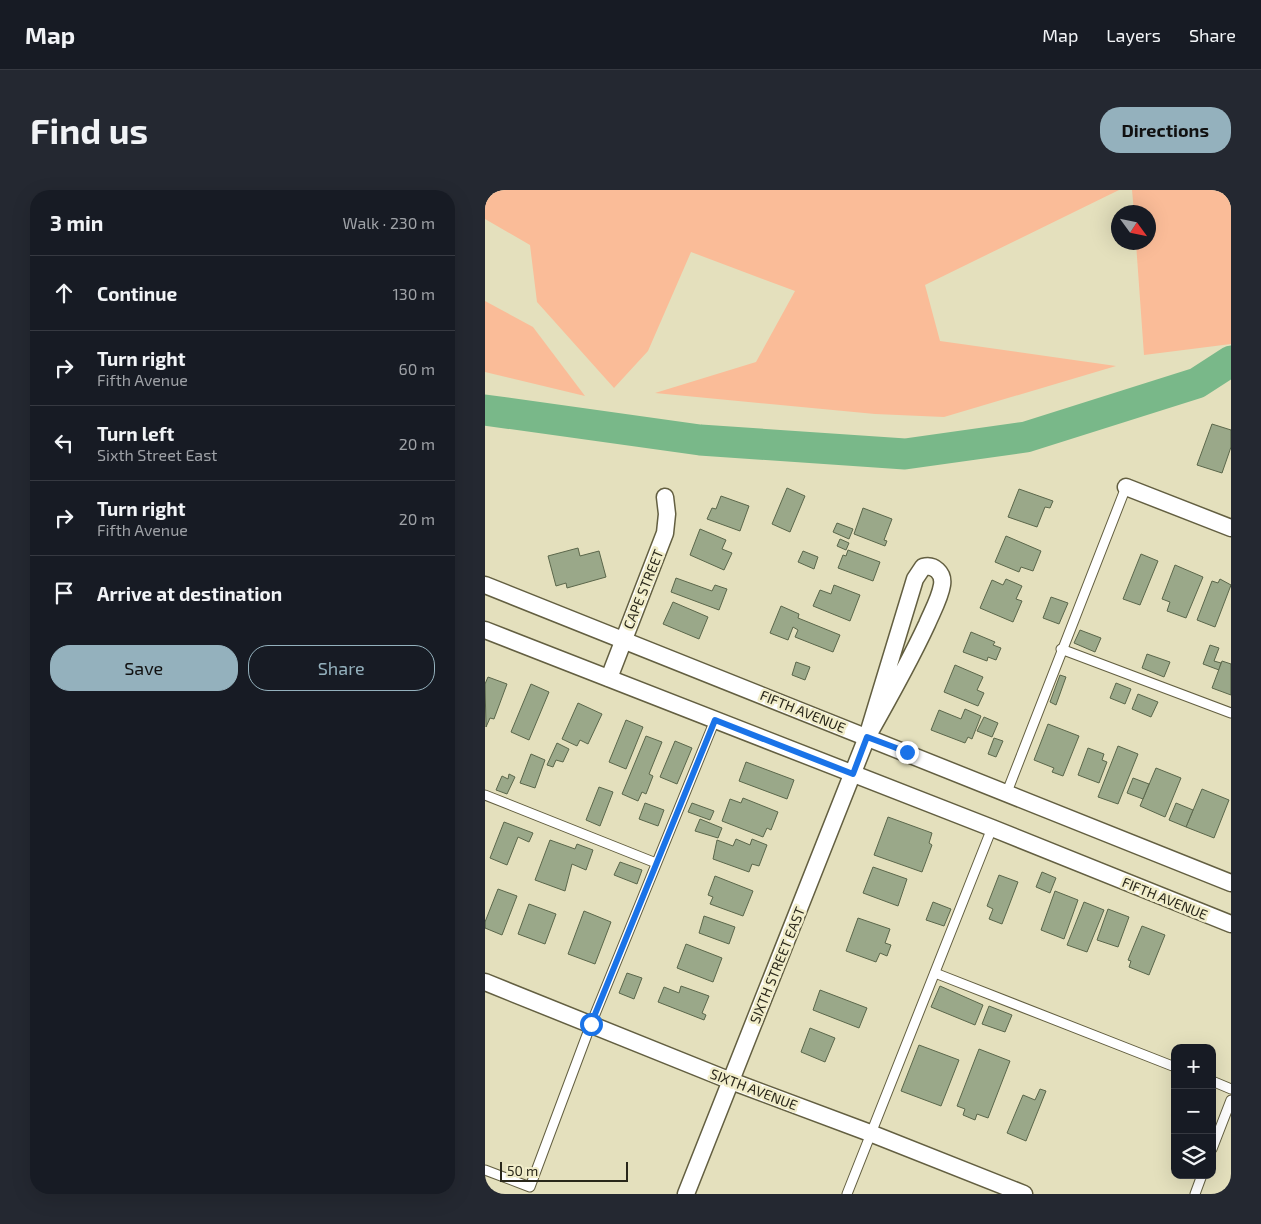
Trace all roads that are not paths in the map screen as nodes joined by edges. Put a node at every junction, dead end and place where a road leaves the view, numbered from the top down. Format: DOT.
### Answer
graph roads {
  1 [pos="1126,487"];
  2 [pos="665,498"];
  3 [pos="1231,528"];
  4 [pos="485,585"];
  5 [pos="485,630"];
  6 [pos="623,639"];
  7 [pos="1061,649"];
  8 [pos="609,678"];
  9 [pos="1231,713"];
  10 [pos="715,720"];
  11 [pos="867,737"];
  12 [pos="853,774"];
  13 [pos="1007,792"];
  14 [pos="485,795"];
  15 [pos="992,828"];
  16 [pos="656,863"];
  17 [pos="1231,883"];
  18 [pos="1231,924"];
  19 [pos="935,973"];
  20 [pos="485,982"];
  21 [pos="591,1024"];
  22 [pos="1171,1065"];
  23 [pos="731,1081"];
  24 [pos="1216,1083"];
  25 [pos="1231,1089"];
  26 [pos="1231,1100"];
  27 [pos="870,1133"];
  28 [pos="1216,1139"];
  29 [pos="485,1170"];
  30 [pos="1201,1179"];
  31 [pos="687,1194"];
  32 [pos="847,1194"];
  33 [pos="1024,1194"];
  34 [pos="1195,1194"];
  1 -- 3 [label="street"];
  1 -- 7 [label="lane"];
  2 -- 6 [label="street, CAPE STREET"];
  4 -- 6 [label="street, FIFTH AVENUE"];
  5 -- 8 [label="street, FIFTH AVENUE"];
  6 -- 8 [label="street, CAPE STREET"];
  6 -- 11 [label="street, FIFTH AVENUE"];
  7 -- 9 [label="lane"];
  7 -- 13 [label="lane"];
  8 -- 10 [label="street, FIFTH AVENUE"];
  10 -- 12 [label="street, FIFTH AVENUE"];
  10 -- 16 [label="lane"];
  11 -- 11 [label="street, SIXTH STREET EAST"];
  11 -- 12 [label="street, SIXTH STREET EAST"];
  11 -- 13 [label="street, FIFTH AVENUE"];
  12 -- 15 [label="street, FIFTH AVENUE"];
  12 -- 23 [label="street, SIXTH STREET EAST"];
  13 -- 17 [label="street, FIFTH AVENUE"];
  14 -- 16 [label="lane"];
  15 -- 18 [label="street, FIFTH AVENUE"];
  15 -- 19 [label="lane"];
  16 -- 21 [label="lane"];
  19 -- 22 [label="lane"];
  19 -- 27 [label="lane"];
  20 -- 21 [label="street, SIXTH AVENUE"];
  21 -- 23 [label="street, SIXTH AVENUE"];
  21 -- 29 [label="lane"];
  23 -- 27 [label="street, SIXTH AVENUE"];
  23 -- 31 [label="street, SIXTH STREET EAST"];
  24 -- 25 [label="lane"];
  26 -- 28 [label="lane"];
  27 -- 32 [label="lane"];
  27 -- 33 [label="street, SIXTH AVENUE"];
  30 -- 34 [label="lane"];
}
